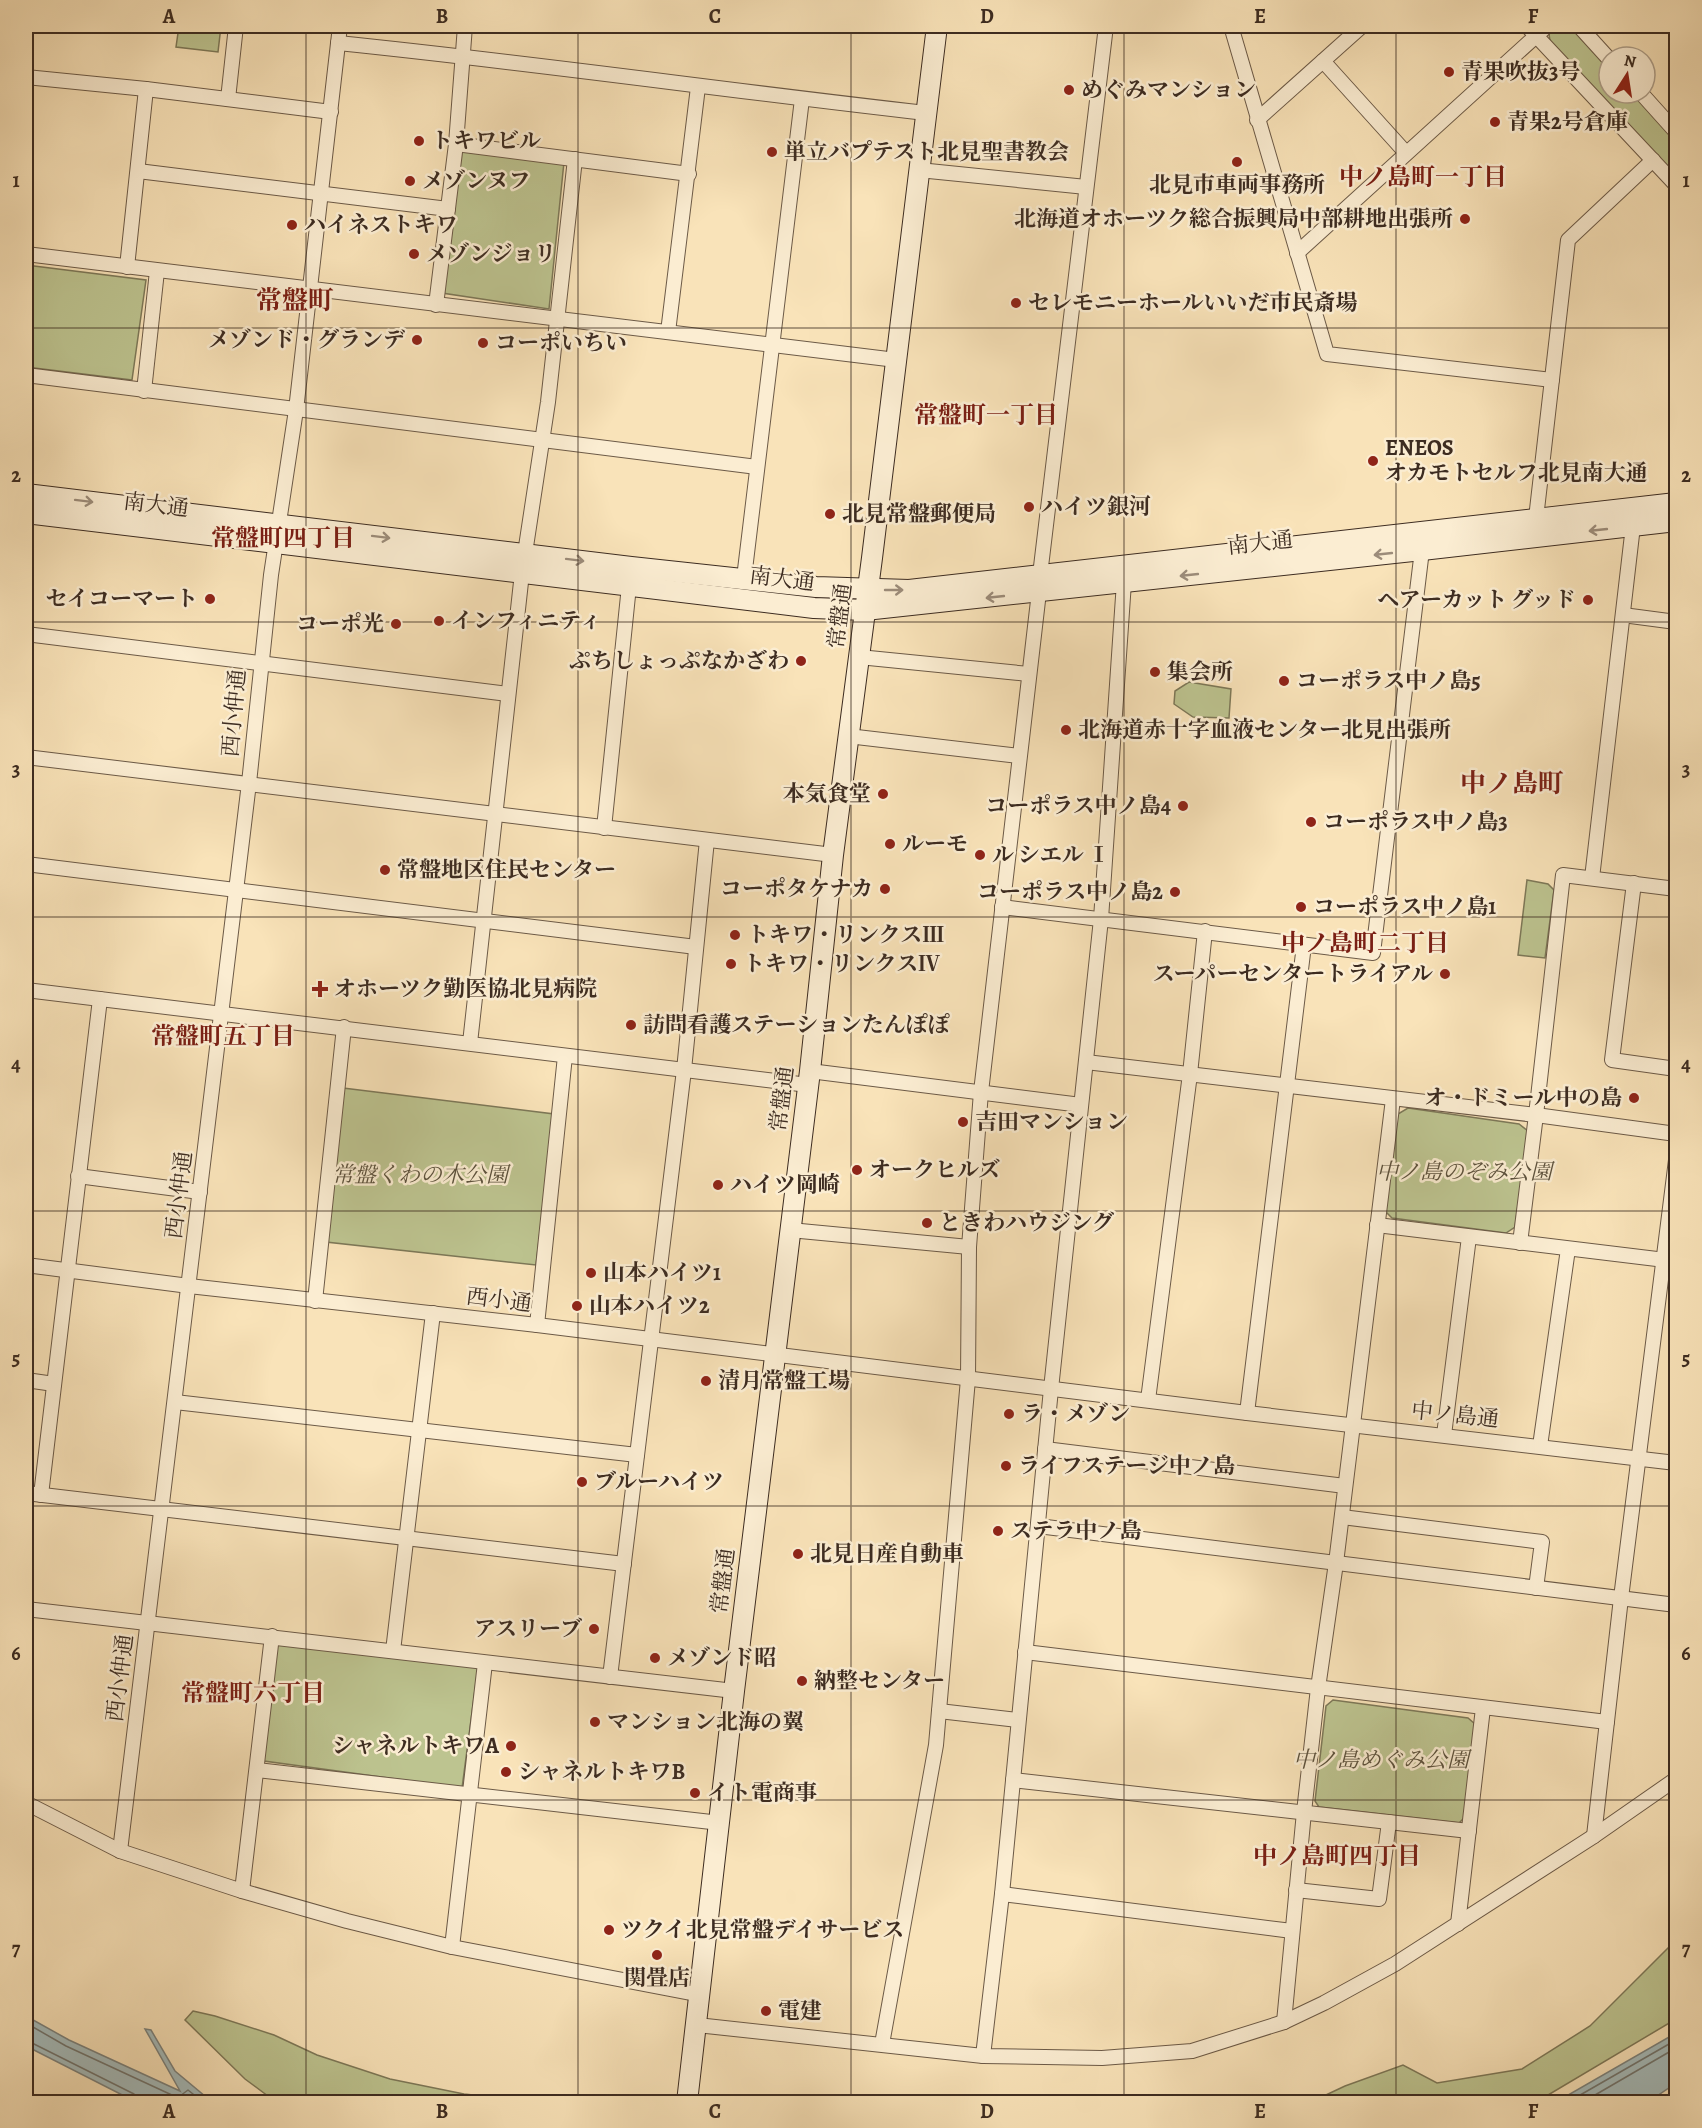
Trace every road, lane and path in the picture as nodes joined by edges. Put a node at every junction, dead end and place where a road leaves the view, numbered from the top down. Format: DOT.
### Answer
graph roads {
  1 [pos="236,26"];
  2 [pos="340,26"];
  3 [pos="465,26"];
  4 [pos="937,26"];
  5 [pos="1106,26"];
  6 [pos="1231,26"];
  7 [pos="1362,26"];
  8 [pos="1547,26"];
  9 [pos="1579,26"];
  10 [pos="1531,30"];
  11 [pos="338,43"];
  12 [pos="1597,45"];
  13 [pos="461,56"];
  14 [pos="1323,61"];
  15 [pos="26,77"];
  16 [pos="698,87"];
  17 [pos="147,89"];
  18 [pos="228,99"];
  19 [pos="802,99"];
  20 [pos="1653,105"];
  21 [pos="331,112"];
  22 [pos="926,113"];
  23 [pos="1257,120"];
  24 [pos="1675,127"];
  25 [pos="456,144"];
  26 [pos="1406,153"];
  27 [pos="575,159"];
  28 [pos="1653,160"];
  29 [pos="919,170"];
  30 [pos="138,171"];
  31 [pos="689,174"];
  32 [pos="1677,185"];
  33 [pos="1086,187"];
  34 [pos="321,194"];
  35 [pos="448,209"];
  36 [pos="1297,253"];
  37 [pos="26,254"];
  38 [pos="127,267"];
  39 [pos="157,271"];
  40 [pos="309,289"];
  41 [pos="436,305"];
  42 [pos="558,320"];
  43 [pos="668,332"];
  44 [pos="772,345"];
  45 [pos="896,360"];
  46 [pos="26,375"];
  47 [pos="1552,380"];
  48 [pos="144,391"];
  49 [pos="296,410"];
  50 [pos="543,441"];
  51 [pos="757,467"];
  52 [pos="26,494"];
  53 [pos="1677,503"];
  54 [pos="26,513"];
  55 [pos="1677,520"];
  56 [pos="279,524"];
  57 [pos="1633,526"];
  58 [pos="1535,527"];
  59 [pos="1423,540"];
  60 [pos="276,544"];
  61 [pos="523,563"];
  62 [pos="744,578"];
  63 [pos="1124,582"];
  64 [pos="1040,583"];
  65 [pos="629,586"];
  66 [pos="867,590"];
  67 [pos="865,610"];
  68 [pos="1623,615"];
  69 [pos="1677,622"];
  70 [pos="26,634"];
  71 [pos="859,657"];
  72 [pos="260,664"];
  73 [pos="1029,674"];
  74 [pos="508,694"];
  75 [pos="848,736"];
  76 [pos="1019,756"];
  77 [pos="26,757"];
  78 [pos="249,783"];
  79 [pos="496,814"];
  80 [pos="604,828"];
  81 [pos="707,840"];
  82 [pos="832,855"];
  83 [pos="26,864"];
  84 [pos="1592,878"];
  85 [pos="1634,883"];
  86 [pos="1677,889"];
  87 [pos="236,891"];
  88 [pos="1002,907"];
  89 [pos="1101,920"];
  90 [pos="484,922"];
  91 [pos="1205,931"];
  92 [pos="1305,945"];
  93 [pos="696,947"];
  94 [pos="26,990"];
  95 [pos="100,999"];
  96 [pos="221,1014"];
  97 [pos="344,1027"];
  98 [pos="470,1043"];
  99 [pos="565,1056"];
  100 [pos="1086,1062"];
  101 [pos="1677,1069"];
  102 [pos="684,1070"];
  103 [pos="1191,1074"];
  104 [pos="809,1078"];
  105 [pos="1288,1086"];
  106 [pos="981,1092"];
  107 [pos="1393,1099"];
  108 [pos="1081,1105"];
  109 [pos="1536,1115"];
  110 [pos="1677,1134"];
  111 [pos="1677,1160"];
  112 [pos="78,1176"];
  113 [pos="200,1192"];
  114 [pos="1673,1217"];
  115 [pos="1377,1225"];
  116 [pos="790,1230"];
  117 [pos="1469,1237"];
  118 [pos="1520,1243"];
  119 [pos="969,1247"];
  120 [pos="1568,1248"];
  121 [pos="1665,1260"];
  122 [pos="26,1265"];
  123 [pos="68,1270"];
  124 [pos="189,1286"];
  125 [pos="315,1301"];
  126 [pos="433,1313"];
  127 [pos="537,1325"];
  128 [pos="651,1340"];
  129 [pos="774,1355"];
  130 [pos="26,1380"];
  131 [pos="968,1380"];
  132 [pos="54,1384"];
  133 [pos="1051,1389"];
  134 [pos="1148,1400"];
  135 [pos="175,1402"];
  136 [pos="1247,1413"];
  137 [pos="1353,1425"];
  138 [pos="420,1430"];
  139 [pos="1444,1435"];
  140 [pos="1540,1446"];
  141 [pos="1045,1449"];
  142 [pos="637,1455"];
  143 [pos="1639,1458"];
  144 [pos="1677,1463"];
  145 [pos="1345,1486"];
  146 [pos="26,1493"];
  147 [pos="41,1495"];
  148 [pos="161,1509"];
  149 [pos="1342,1517"];
  150 [pos="1038,1526"];
  151 [pos="407,1538"];
  152 [pos="1336,1563"];
  153 [pos="624,1564"];
  154 [pos="1536,1588"];
  155 [pos="1621,1598"];
  156 [pos="1677,1605"];
  157 [pos="26,1609"];
  158 [pos="148,1622"];
  159 [pos="272,1636"];
  160 [pos="393,1651"];
  161 [pos="1025,1652"];
  162 [pos="485,1663"];
  163 [pos="610,1677"];
  164 [pos="1318,1688"];
  165 [pos="734,1691"];
  166 [pos="1483,1708"];
  167 [pos="939,1711"];
  168 [pos="1018,1720"];
  169 [pos="1607,1722"];
  170 [pos="257,1770"];
  171 [pos="1677,1779"];
  172 [pos="1013,1780"];
  173 [pos="469,1795"];
  174 [pos="26,1803"];
  175 [pos="1304,1812"];
  176 [pos="1389,1822"];
  177 [pos="720,1823"];
  178 [pos="1469,1831"];
  179 [pos="1594,1836"];
  180 [pos="120,1851"];
  181 [pos="1296,1890"];
  182 [pos="242,1891"];
  183 [pos="1002,1894"];
  184 [pos="1458,1924"];
  185 [pos="1292,1931"];
  186 [pos="452,1947"];
  187 [pos="701,1995"];
  188 [pos="1284,2022"];
  189 [pos="698,2025"];
  190 [pos="882,2044"];
  191 [pos="983,2055"];
  192 [pos="687,2103"];
  1 -- 18 [label="street"];
  2 -- 11 [label="street, 西小仲通"];
  3 -- 13 [label="street"];
  4 -- 22 [label="street, 常盤通"];
  5 -- 33 [label="street"];
  6 -- 23 [label="street"];
  7 -- 14 [label="street"];
  8 -- 10 [label="street"];
  9 -- 12 [label="street"];
  10 -- 26 [label="street"];
  10 -- 28 [label="street"];
  11 -- 13 [label="street"];
  11 -- 21 [label="street, 西小仲通"];
  13 -- 16 [label="street"];
  13 -- 25 [label="street"];
  14 -- 23 [label="street"];
  14 -- 26 [label="street"];
  15 -- 17 [label="street"];
  16 -- 19 [label="street"];
  16 -- 31 [label="street"];
  17 -- 18 [label="street"];
  17 -- 30 [label="street"];
  18 -- 21 [label="street"];
  19 -- 22 [label="street"];
  19 -- 44 [label="street"];
  20 -- 24 [label="street"];
  21 -- 34 [label="street, 西小仲通"];
  22 -- 29 [label="street, 常盤通"];
  23 -- 36 [label="street"];
  25 -- 27 [label="street"];
  25 -- 35 [label="street"];
  26 -- 36 [label="street"];
  27 -- 31 [label="street"];
  27 -- 42 [label="street"];
  28 -- 32 [label="street"];
  28 -- 47 [label="street"];
  29 -- 33 [label="street"];
  29 -- 45 [label="street, 常盤通"];
  30 -- 34 [label="street"];
  30 -- 38 [label="street"];
  31 -- 43 [label="street"];
  33 -- 64 [label="street"];
  34 -- 35 [label="street"];
  34 -- 40 [label="street, 西小仲通"];
  35 -- 41 [label="street"];
  36 -- 47 [label="street"];
  37 -- 38 [label="street"];
  38 -- 39 [label="street"];
  39 -- 40 [label="street"];
  39 -- 48 [label="street"];
  40 -- 41 [label="street"];
  40 -- 49 [label="street, 西小仲通"];
  41 -- 42 [label="street"];
  42 -- 43 [label="street"];
  42 -- 50 [label="street"];
  43 -- 44 [label="street"];
  44 -- 45 [label="street"];
  44 -- 51 [label="street"];
  45 -- 66 [label="street, 常盤通"];
  46 -- 48 [label="street"];
  47 -- 58 [label="street"];
  48 -- 49 [label="street"];
  49 -- 50 [label="street"];
  49 -- 56 [label="street, 西小仲通"];
  50 -- 51 [label="street"];
  50 -- 61 [label="street"];
  51 -- 62 [label="street"];
  52 -- 56 [label="street, 南大通, one-way"];
  53 -- 58 [label="street, 南大通"];
  54 -- 60 [label="street, 南大通"];
  55 -- 57 [label="street, 南大通"];
  56 -- 60 [label="street, 西小仲通"];
  56 -- 61 [label="street, 南大通, one-way"];
  57 -- 58 [label="street, 南大通, one-way"];
  57 -- 68 [label="street"];
  58 -- 59 [label="street, 南大通"];
  59 -- 63 [label="street, 南大通, one-way"];
  59 -- 64 [label="street, 南大通"];
  59 -- 92 [label="street"];
  60 -- 61 [label="street, 南大通"];
  60 -- 72 [label="street, 西小仲通"];
  61 -- 62 [label="street, 南大通, one-way"];
  61 -- 65 [label="street, 南大通"];
  61 -- 74 [label="street"];
  62 -- 66 [label="street, 南大通"];
  63 -- 64 [label="street, 南大通"];
  63 -- 89 [label="street"];
  66 -- 64 [label="street, 南大通, one-way"];
  64 -- 67 [label="street, 南大通, one-way"];
  64 -- 73 [label="street"];
  65 -- 67 [label="street, 南大通"];
  65 -- 80 [label="street"];
  66 -- 67 [label="street, 常盤通"];
  67 -- 71 [label="street, 常盤通"];
  68 -- 69 [label="street"];
  68 -- 84 [label="street"];
  70 -- 72 [label="street"];
  71 -- 73 [label="street"];
  71 -- 75 [label="street, 常盤通"];
  72 -- 74 [label="street"];
  72 -- 78 [label="street, 西小仲通"];
  73 -- 76 [label="street"];
  74 -- 79 [label="street"];
  75 -- 76 [label="street"];
  75 -- 82 [label="street, 常盤通"];
  76 -- 88 [label="street"];
  77 -- 78 [label="street"];
  78 -- 79 [label="street"];
  78 -- 87 [label="street, 西小仲通"];
  79 -- 80 [label="street"];
  79 -- 90 [label="street"];
  80 -- 81 [label="street"];
  81 -- 82 [label="street"];
  81 -- 93 [label="street"];
  82 -- 104 [label="street, 常盤通"];
  83 -- 87 [label="street"];
  84 -- 85 [label="street"];
  84 -- 109 [label="street"];
  85 -- 86 [label="street"];
  85 -- 101 [label="street"];
  87 -- 90 [label="street"];
  87 -- 96 [label="street, 西小仲通"];
  88 -- 89 [label="street"];
  88 -- 106 [label="street"];
  89 -- 91 [label="street"];
  89 -- 100 [label="street"];
  90 -- 93 [label="street"];
  90 -- 98 [label="street"];
  91 -- 92 [label="street"];
  91 -- 103 [label="street"];
  92 -- 105 [label="street"];
  93 -- 102 [label="street"];
  94 -- 95 [label="street"];
  95 -- 96 [label="street"];
  95 -- 112 [label="street"];
  96 -- 97 [label="street"];
  96 -- 113 [label="street, 西小仲通"];
  97 -- 98 [label="street"];
  97 -- 125 [label="street"];
  98 -- 99 [label="street"];
  99 -- 102 [label="street"];
  99 -- 127 [label="street"];
  100 -- 103 [label="street"];
  100 -- 108 [label="street"];
  102 -- 104 [label="street"];
  102 -- 128 [label="street"];
  103 -- 105 [label="street"];
  103 -- 134 [label="street"];
  104 -- 106 [label="street"];
  104 -- 116 [label="street, 常盤通"];
  105 -- 107 [label="street"];
  105 -- 136 [label="street"];
  106 -- 108 [label="street"];
  106 -- 119 [label="street"];
  107 -- 109 [label="street"];
  107 -- 115 [label="street"];
  108 -- 133 [label="street"];
  109 -- 110 [label="street"];
  109 -- 118 [label="street"];
  111 -- 114 [label="street"];
  112 -- 113 [label="street"];
  112 -- 123 [label="street"];
  113 -- 124 [label="street, 西小仲通"];
  114 -- 121 [label="street"];
  115 -- 117 [label="street"];
  115 -- 137 [label="street"];
  116 -- 119 [label="street"];
  116 -- 129 [label="street, 常盤通"];
  117 -- 118 [label="street"];
  117 -- 139 [label="street"];
  118 -- 120 [label="street"];
  119 -- 131 [label="street"];
  120 -- 121 [label="street"];
  120 -- 140 [label="street"];
  121 -- 143 [label="street"];
  122 -- 123 [label="street, 西小通"];
  123 -- 124 [label="street, 西小通"];
  123 -- 132 [label="street"];
  124 -- 125 [label="street, 西小通"];
  124 -- 135 [label="street, 西小仲通"];
  125 -- 126 [label="street, 西小通"];
  126 -- 127 [label="street, 西小通"];
  126 -- 138 [label="street"];
  127 -- 128 [label="street, 西小通"];
  128 -- 129 [label="street, 西小通"];
  128 -- 142 [label="street"];
  129 -- 131 [label="street, 西小通"];
  129 -- 165 [label="street, 常盤通"];
  130 -- 132 [label="street"];
  131 -- 133 [label="street, 中ノ島通"];
  131 -- 167 [label="street"];
  132 -- 147 [label="street"];
  133 -- 134 [label="street, 中ノ島通"];
  133 -- 141 [label="street"];
  134 -- 136 [label="street, 中ノ島通"];
  135 -- 138 [label="street"];
  135 -- 148 [label="street, 西小仲通"];
  136 -- 137 [label="street, 中ノ島通"];
  137 -- 139 [label="street, 中ノ島通"];
  137 -- 145 [label="street"];
  138 -- 142 [label="street"];
  138 -- 151 [label="street"];
  139 -- 140 [label="street, 中ノ島通"];
  140 -- 143 [label="street, 中ノ島通"];
  141 -- 145 [label="street"];
  141 -- 150 [label="street"];
  142 -- 153 [label="street"];
  143 -- 144 [label="street, 中ノ島通"];
  143 -- 155 [label="street"];
  145 -- 149 [label="street"];
  146 -- 147 [label="street"];
  147 -- 148 [label="street"];
  148 -- 151 [label="street"];
  148 -- 158 [label="street, 西小仲通"];
  149 -- 152 [label="street"];
  149 -- 154 [label="street"];
  150 -- 152 [label="street"];
  150 -- 161 [label="street"];
  151 -- 153 [label="street"];
  151 -- 160 [label="street"];
  152 -- 154 [label="street"];
  152 -- 164 [label="street"];
  153 -- 163 [label="street"];
  154 -- 155 [label="street"];
  155 -- 156 [label="street"];
  155 -- 169 [label="street"];
  157 -- 158 [label="street"];
  158 -- 159 [label="street"];
  158 -- 180 [label="street, 西小仲通"];
  159 -- 160 [label="street"];
  159 -- 170 [label="street"];
  160 -- 162 [label="street"];
  161 -- 164 [label="street"];
  161 -- 168 [label="street"];
  162 -- 163 [label="street"];
  162 -- 173 [label="street"];
  163 -- 165 [label="street"];
  164 -- 166 [label="street"];
  164 -- 175 [label="street"];
  165 -- 177 [label="street, 常盤通"];
  166 -- 169 [label="street"];
  166 -- 178 [label="street"];
  167 -- 168 [label="street"];
  167 -- 190 [label="street"];
  168 -- 172 [label="street"];
  169 -- 179 [label="street"];
  170 -- 173 [label="street"];
  170 -- 182 [label="street"];
  171 -- 179 [label="street"];
  172 -- 175 [label="street"];
  172 -- 183 [label="street"];
  173 -- 177 [label="street"];
  173 -- 186 [label="street"];
  174 -- 180 [label="street"];
  175 -- 176 [label="street"];
  175 -- 181 [label="street"];
  176 -- 178 [label="street"];
  176 -- 181 [label="street"];
  177 -- 187 [label="street, 常盤通"];
  178 -- 184 [label="street"];
  179 -- 184 [label="street"];
  180 -- 182 [label="street"];
  181 -- 185 [label="street"];
  182 -- 186 [label="street"];
  183 -- 185 [label="street"];
  183 -- 191 [label="street"];
  184 -- 188 [label="street"];
  185 -- 188 [label="street"];
  186 -- 187 [label="street"];
  187 -- 189 [label="street, 常盤通"];
  188 -- 191 [label="street"];
  189 -- 190 [label="street"];
  189 -- 192 [label="street, 常盤通"];
  190 -- 191 [label="street"];
}
